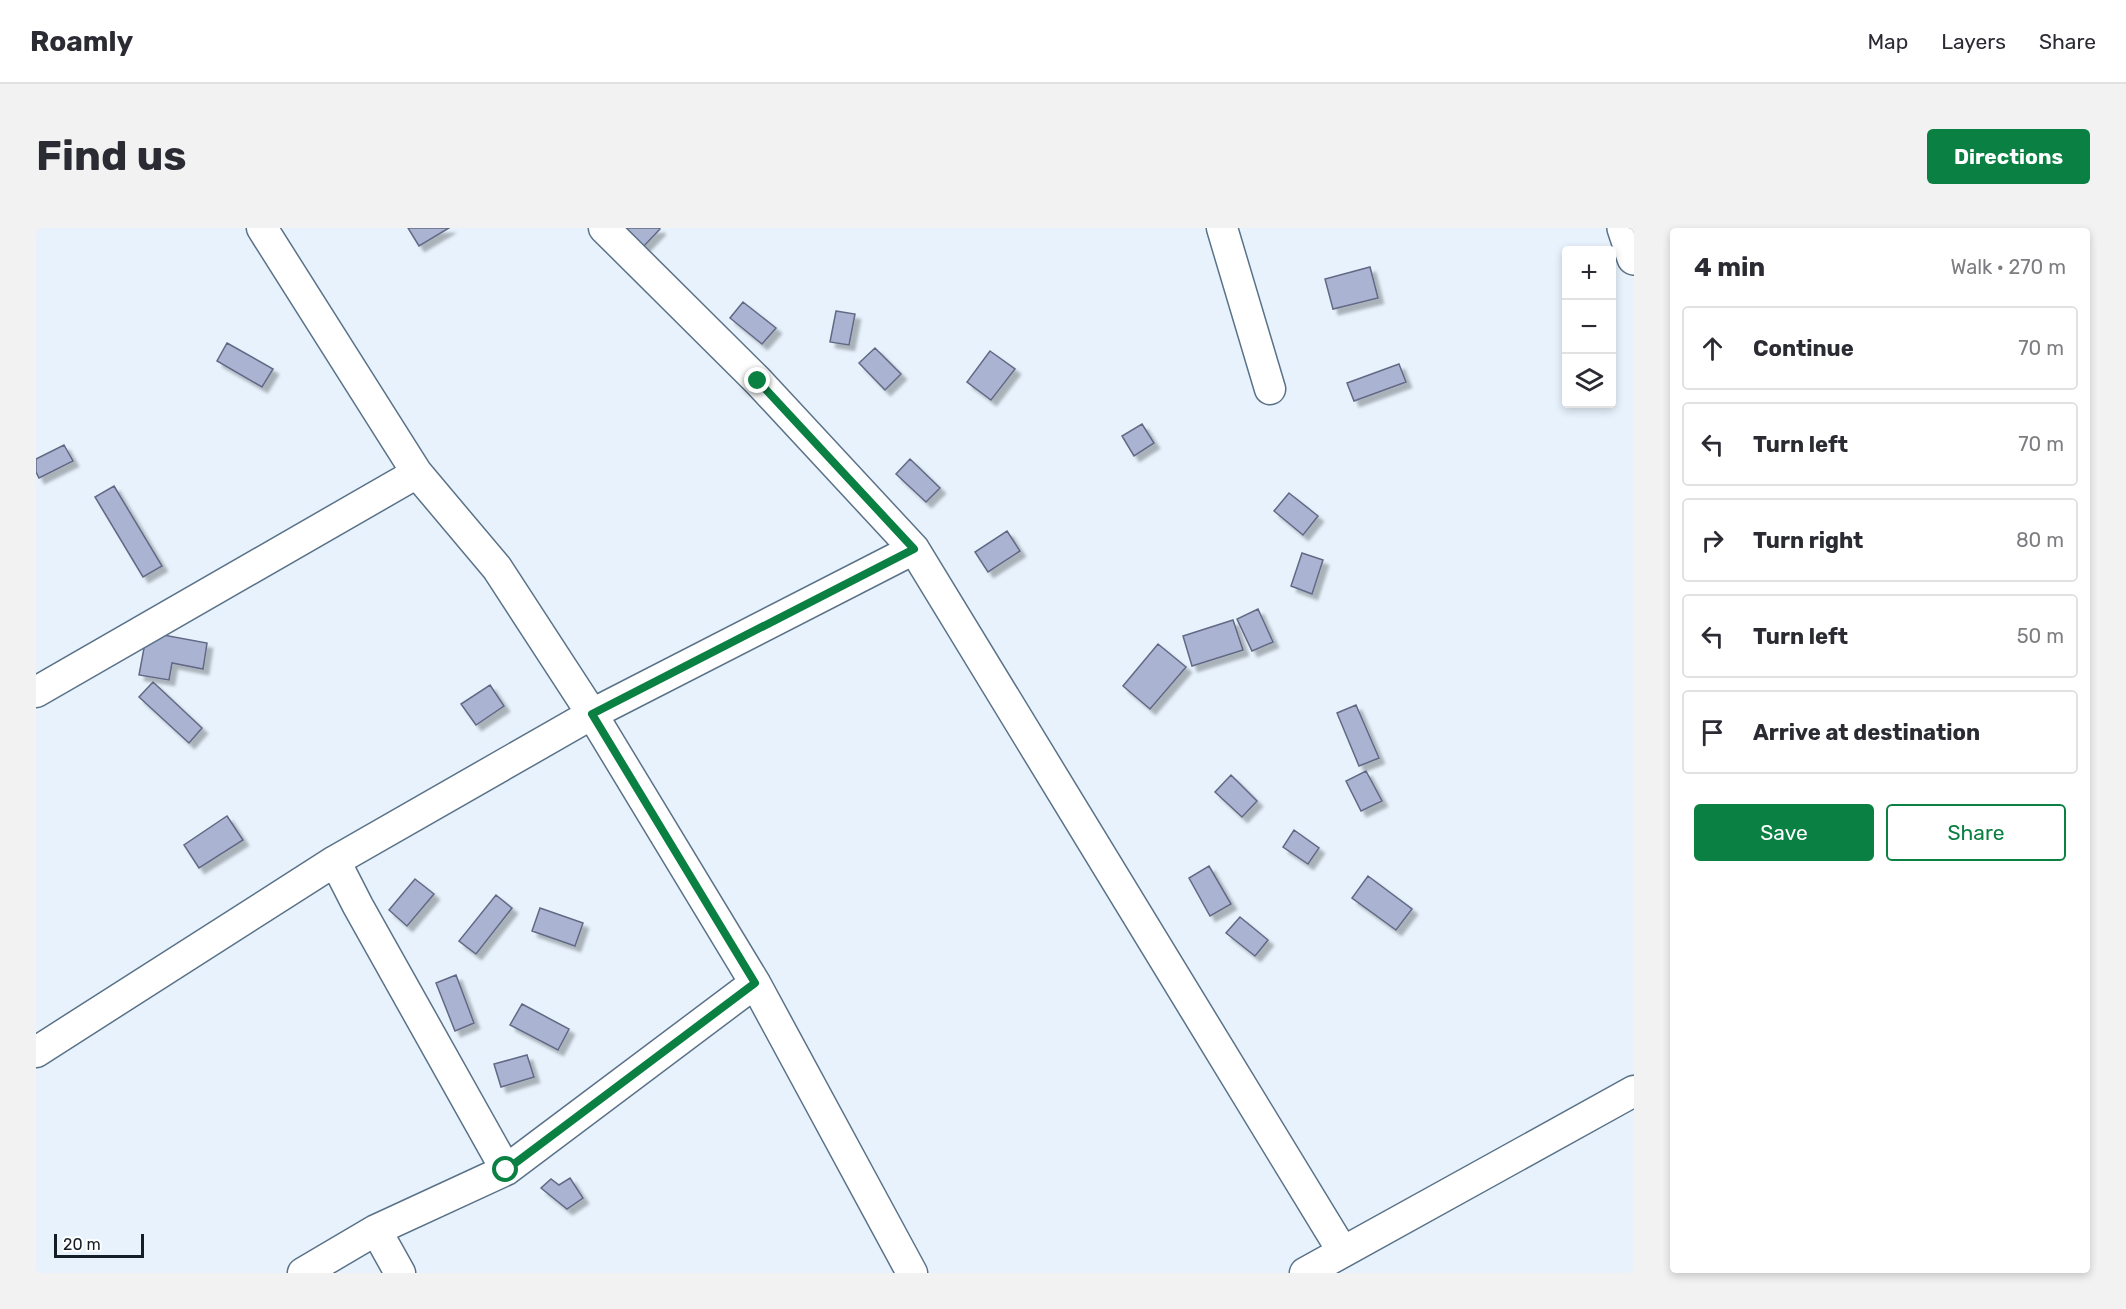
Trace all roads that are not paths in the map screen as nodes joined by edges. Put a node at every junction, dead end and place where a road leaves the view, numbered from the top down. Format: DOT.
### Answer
graph roads {
  1 [pos="261,228"];
  2 [pos="604,228"];
  3 [pos="1222,228"];
  4 [pos="1624,228"];
  5 [pos="1634,258"];
  6 [pos="1270,390"];
  7 [pos="417,473"];
  8 [pos="914,549"];
  9 [pos="36,692"];
  10 [pos="592,714"];
  11 [pos="335,861"];
  12 [pos="755,983"];
  13 [pos="36,1052"];
  14 [pos="1634,1091"];
  15 [pos="506,1170"];
  16 [pos="376,1230"];
  17 [pos="1343,1252"];
  18 [pos="303,1273"];
  19 [pos="400,1273"];
  20 [pos="912,1273"];
  21 [pos="1305,1273"];
  1 -- 7 [label="street"];
  2 -- 8 [label="street"];
  3 -- 6 [label="street"];
  4 -- 5 [label="street"];
  7 -- 9 [label="street"];
  7 -- 10 [label="street"];
  8 -- 10 [label="street"];
  8 -- 17 [label="street"];
  10 -- 11 [label="street"];
  10 -- 12 [label="street"];
  11 -- 13 [label="street"];
  11 -- 15 [label="street"];
  12 -- 15 [label="street"];
  12 -- 20 [label="street"];
  14 -- 17 [label="street"];
  15 -- 16 [label="street"];
  16 -- 18 [label="street"];
  16 -- 19 [label="street"];
  17 -- 21 [label="street"];
}
